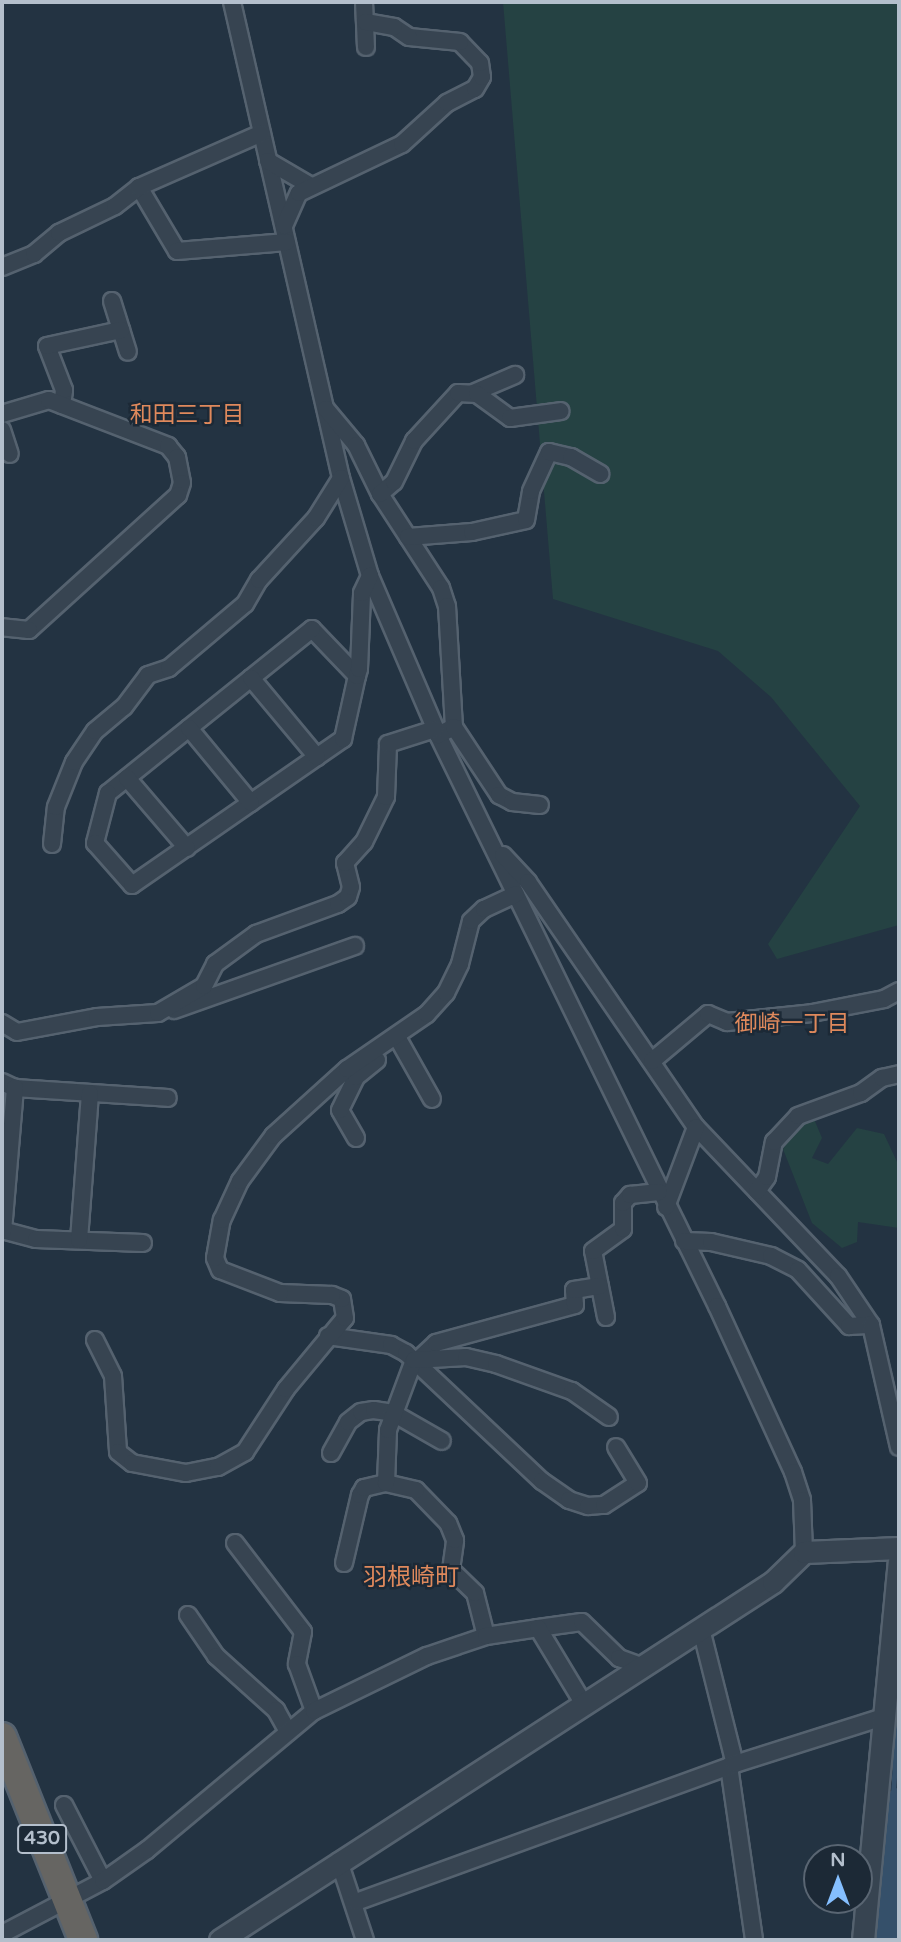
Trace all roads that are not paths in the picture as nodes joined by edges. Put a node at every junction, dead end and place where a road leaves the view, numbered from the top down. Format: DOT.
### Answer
graph roads {
  1 [pos="232,2"];
  2 [pos="364,2"];
  3 [pos="365,22"];
  4 [pos="366,47"];
  5 [pos="262,133"];
  6 [pos="268,160"];
  7 [pos="311,186"];
  8 [pos="139,187"];
  9 [pos="285,235"];
  10 [pos="2,267"];
  11 [pos="112,301"];
  12 [pos="121,330"];
  13 [pos="128,352"];
  14 [pos="515,375"];
  15 [pos="473,393"];
  16 [pos="62,405"];
  17 [pos="325,407"];
  18 [pos="561,411"];
  19 [pos="2,414"];
  20 [pos="2,430"];
  21 [pos="10,454"];
  22 [pos="600,474"];
  23 [pos="341,478"];
  24 [pos="380,494"];
  25 [pos="408,537"];
  26 [pos="370,576"];
  27 [pos="2,628"];
  28 [pos="357,676"];
  29 [pos="251,678"];
  30 [pos="454,727"];
  31 [pos="189,728"];
  32 [pos="436,732"];
  33 [pos="317,757"];
  34 [pos="128,778"];
  35 [pos="251,803"];
  36 [pos="540,805"];
  37 [pos="492,842"];
  38 [pos="51,844"];
  39 [pos="187,848"];
  40 [pos="516,894"];
  41 [pos="355,946"];
  42 [pos="899,991"];
  43 [pos="158,1013"];
  44 [pos="2,1023"];
  45 [pos="398,1041"];
  46 [pos="652,1061"];
  47 [pos="899,1073"];
  48 [pos="8,1085"];
  49 [pos="90,1093"];
  50 [pos="168,1098"];
  51 [pos="432,1099"];
  52 [pos="696,1127"];
  53 [pos="356,1138"];
  54 [pos="757,1191"];
  55 [pos="663,1200"];
  56 [pos="3,1231"];
  57 [pos="79,1240"];
  58 [pos="684,1241"];
  59 [pos="142,1243"];
  60 [pos="600,1286"];
  61 [pos="606,1317"];
  62 [pos="871,1325"];
  63 [pos="328,1336"];
  64 [pos="95,1340"];
  65 [pos="417,1359"];
  66 [pos="393,1413"];
  67 [pos="608,1417"];
  68 [pos="442,1441"];
  69 [pos="616,1447"];
  70 [pos="899,1447"];
  71 [pos="331,1453"];
  72 [pos="386,1483"];
  73 [pos="235,1543"];
  74 [pos="899,1548"];
  75 [pos="804,1552"];
  76 [pos="899,1562"];
  77 [pos="344,1563"];
  78 [pos="188,1615"];
  79 [pos="538,1628"];
  80 [pos="701,1629"];
  81 [pos="486,1636"];
  82 [pos="644,1667"];
  83 [pos="585,1706"];
  84 [pos="314,1711"];
  85 [pos="886,1716"];
  86 [pos="288,1732"];
  87 [pos="2,1737"];
  88 [pos="732,1765"];
  89 [pos="64,1805"];
  90 [pos="339,1861"];
  91 [pos="103,1881"];
  92 [pos="66,1901"];
  93 [pos="356,1902"];
  94 [pos="2,1934"];
  95 [pos="83,1940"];
  96 [pos="220,1940"];
  97 [pos="365,1940"];
  98 [pos="754,1940"];
  99 [pos="863,1940"];
  1 -- 5 [label="street"];
  2 -- 3 [label="street"];
  3 -- 4 [label="street"];
  3 -- 7 [label="street"];
  5 -- 6 [label="street"];
  5 -- 8 [label="street"];
  6 -- 7 [label="street"];
  6 -- 9 [label="street"];
  7 -- 9 [label="street"];
  8 -- 9 [label="street"];
  8 -- 10 [label="street"];
  9 -- 17 [label="street"];
  11 -- 12 [label="street"];
  12 -- 13 [label="street"];
  12 -- 16 [label="street"];
  14 -- 15 [label="street"];
  15 -- 18 [label="street"];
  15 -- 24 [label="street"];
  16 -- 19 [label="street"];
  16 -- 27 [label="street"];
  17 -- 23 [label="street"];
  17 -- 24 [label="street"];
  20 -- 21 [label="street"];
  22 -- 25 [label="street"];
  23 -- 26 [label="street"];
  23 -- 38 [label="street"];
  24 -- 25 [label="street"];
  25 -- 30 [label="street"];
  26 -- 28 [label="street"];
  26 -- 32 [label="street"];
  28 -- 29 [label="street"];
  28 -- 33 [label="street"];
  29 -- 31 [label="street"];
  29 -- 33 [label="street"];
  30 -- 32 [label="street"];
  30 -- 36 [label="street"];
  31 -- 34 [label="street"];
  31 -- 35 [label="street"];
  32 -- 37 [label="street"];
  32 -- 43 [label="street"];
  33 -- 35 [label="street"];
  34 -- 39 [label="street"];
  34 -- 39 [label="street"];
  35 -- 39 [label="street"];
  37 -- 40 [label="street"];
  37 -- 46 [label="street"];
  40 -- 45 [label="street"];
  40 -- 55 [label="street"];
  41 -- 43 [label="street"];
  42 -- 46 [label="street"];
  43 -- 44 [label="street"];
  45 -- 51 [label="street"];
  45 -- 53 [label="street"];
  45 -- 63 [label="street"];
  46 -- 52 [label="street"];
  47 -- 54 [label="street"];
  48 -- 49 [label="street"];
  48 -- 56 [label="street"];
  49 -- 50 [label="street"];
  49 -- 57 [label="street"];
  52 -- 54 [label="street"];
  52 -- 55 [label="street"];
  54 -- 62 [label="street"];
  55 -- 58 [label="street"];
  55 -- 60 [label="street"];
  56 -- 57 [label="street"];
  57 -- 59 [label="street"];
  58 -- 62 [label="street"];
  58 -- 75 [label="street"];
  60 -- 61 [label="street"];
  60 -- 65 [label="street"];
  62 -- 70 [label="street"];
  63 -- 64 [label="street"];
  63 -- 65 [label="street"];
  65 -- 66 [label="street"];
  65 -- 67 [label="street"];
  65 -- 69 [label="street"];
  66 -- 68 [label="street"];
  66 -- 71 [label="street"];
  66 -- 72 [label="street"];
  72 -- 77 [label="street"];
  72 -- 81 [label="street"];
  73 -- 84 [label="street"];
  74 -- 75 [label="street"];
  75 -- 80 [label="street"];
  76 -- 85 [label="street"];
  78 -- 86 [label="street"];
  79 -- 81 [label="street"];
  79 -- 82 [label="street"];
  79 -- 83 [label="street"];
  80 -- 82 [label="street"];
  80 -- 88 [label="street"];
  81 -- 84 [label="street"];
  82 -- 83 [label="street"];
  83 -- 90 [label="street"];
  84 -- 86 [label="street"];
  85 -- 88 [label="street"];
  85 -- 99 [label="street"];
  86 -- 91 [label="street"];
  87 -- 92 [label="highway, 430"];
  88 -- 93 [label="street"];
  88 -- 98 [label="street"];
  89 -- 91 [label="street"];
  90 -- 93 [label="street"];
  90 -- 96 [label="street"];
  91 -- 92 [label="street"];
  92 -- 94 [label="street"];
  92 -- 95 [label="highway, 430"];
  93 -- 97 [label="street"];
}
